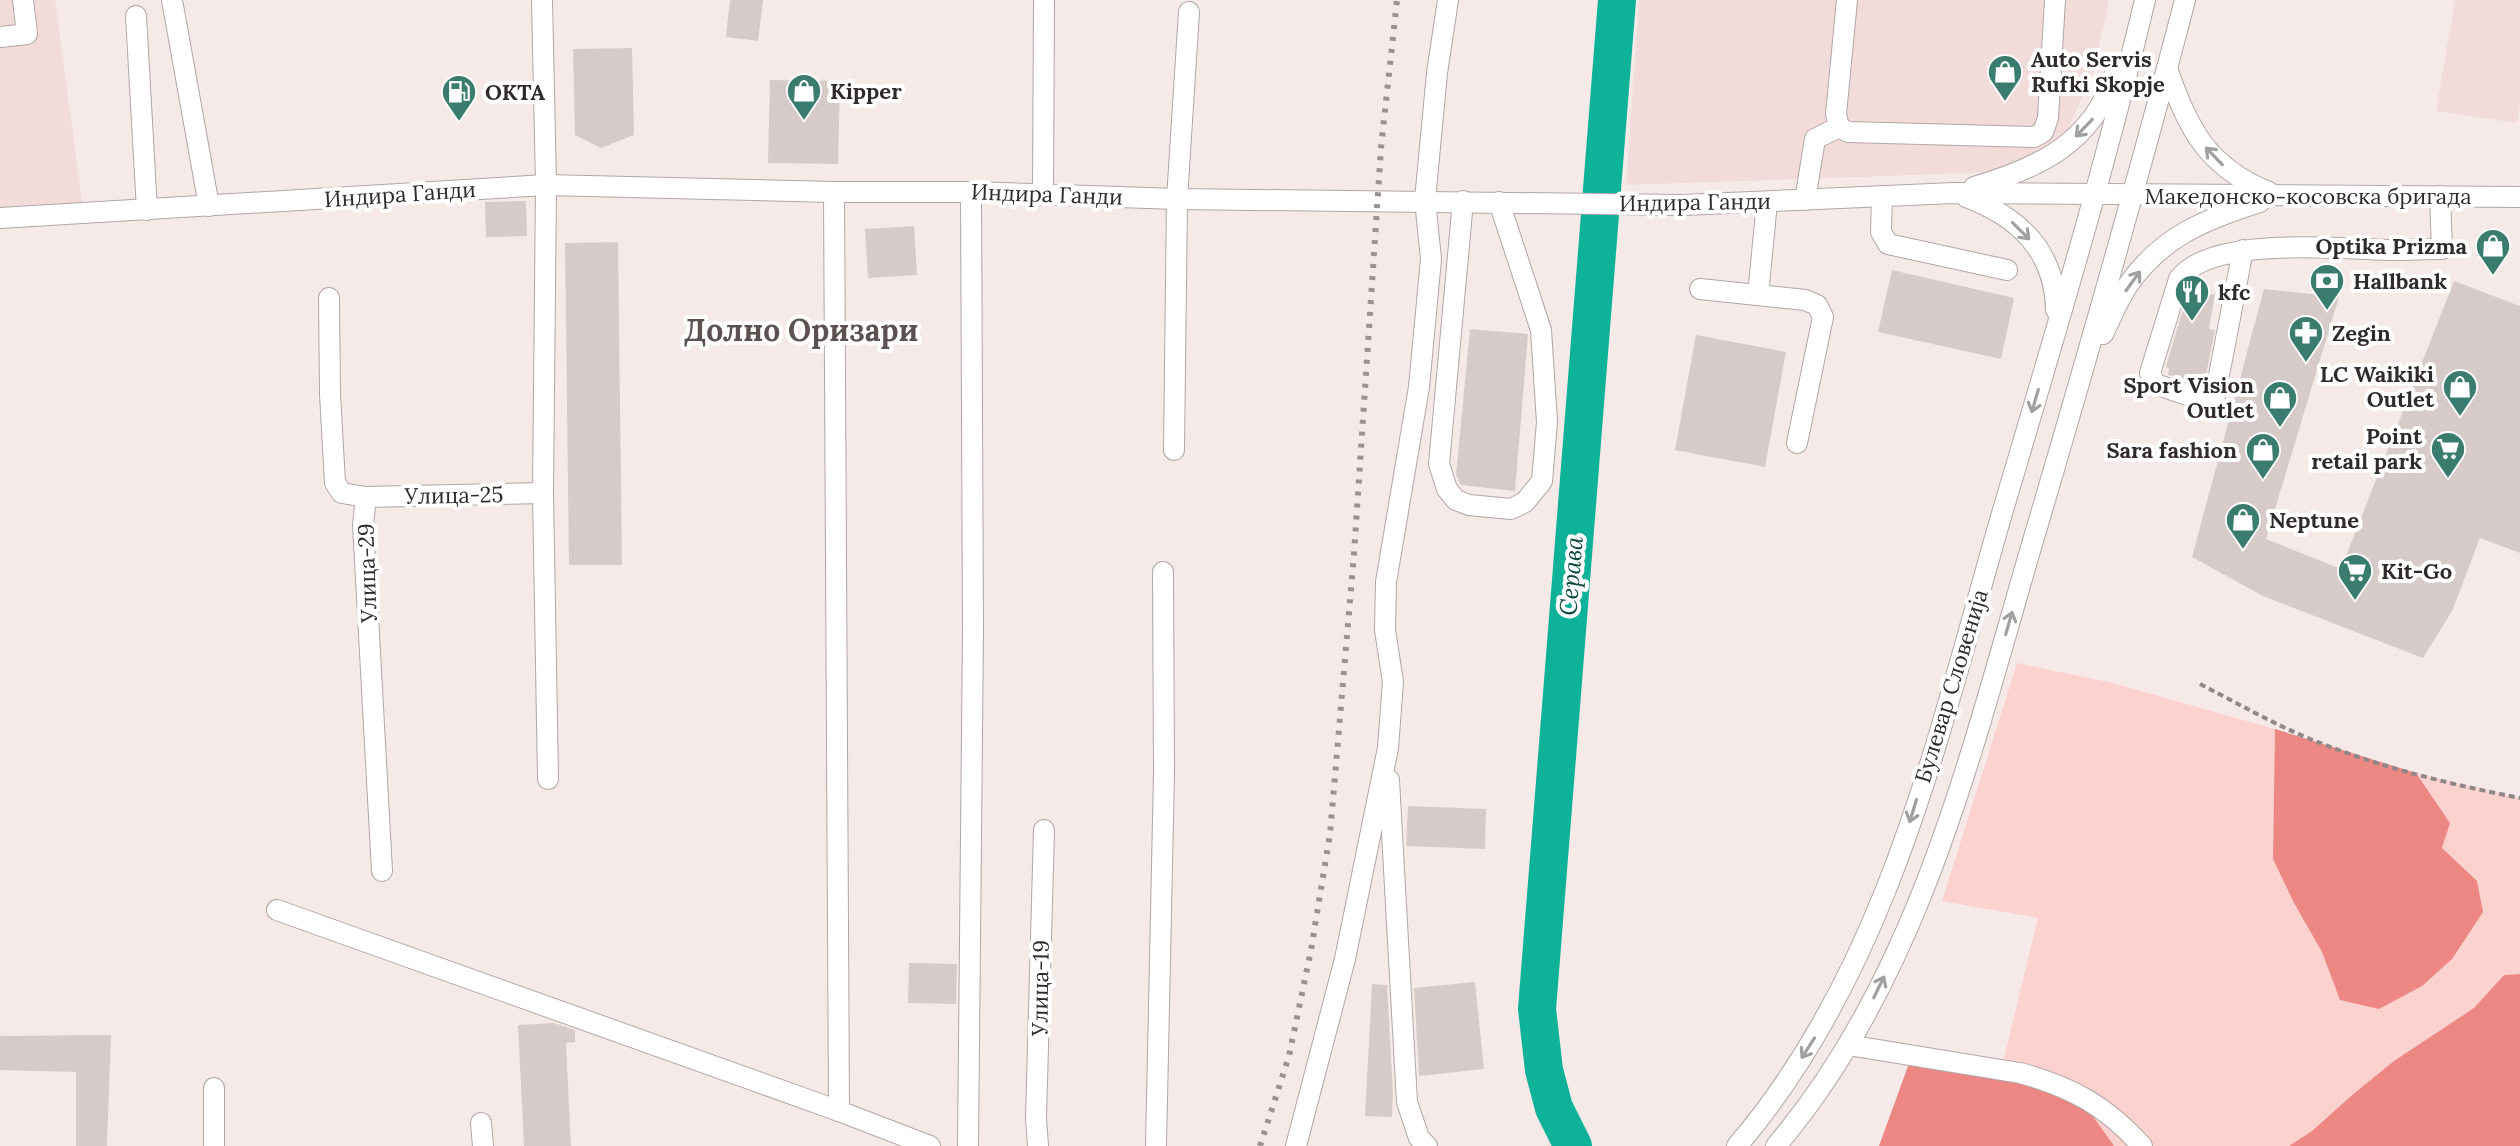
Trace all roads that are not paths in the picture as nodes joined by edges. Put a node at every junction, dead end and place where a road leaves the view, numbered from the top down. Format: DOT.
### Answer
graph roads {
  1 [pos="23,0"];
  2 [pos="172,0"];
  3 [pos="542,0"];
  4 [pos="1044,0"];
  5 [pos="1448,0"];
  6 [pos="1847,0"];
  7 [pos="2055,0"];
  8 [pos="2185,0"];
  9 [pos="2144,4"];
  10 [pos="1189,12"];
  11 [pos="136,16"];
  12 [pos="0,37"];
  13 [pos="2167,68"];
  14 [pos="1839,127"];
  15 [pos="546,185"];
  16 [pos="834,192"];
  17 [pos="971,192"];
  18 [pos="1043,193"];
  19 [pos="1954,193"];
  20 [pos="2095,194"];
  21 [pos="2134,194"];
  22 [pos="1882,196"];
  23 [pos="2279,196"];
  24 [pos="2440,196"];
  25 [pos="2520,197"];
  26 [pos="1177,199"];
  27 [pos="1425,200"];
  28 [pos="1805,200"];
  29 [pos="1463,201"];
  30 [pos="1499,202"];
  31 [pos="1767,202"];
  32 [pos="209,206"];
  33 [pos="147,210"];
  34 [pos="0,218"];
  35 [pos="2243,250"];
  36 [pos="2007,270"];
  37 [pos="1700,289"];
  38 [pos="1758,295"];
  39 [pos="329,298"];
  40 [pos="2057,326"];
  41 [pos="2083,374"];
  42 [pos="1797,443"];
  43 [pos="1174,450"];
  44 [pos="543,493"];
  45 [pos="366,497"];
  46 [pos="1163,572"];
  47 [pos="1388,748"];
  48 [pos="548,779"];
  49 [pos="1044,830"];
  50 [pos="382,871"];
  51 [pos="277,910"];
  52 [pos="1848,1045"];
  53 [pos="214,1088"];
  54 [pos="839,1111"];
  55 [pos="481,1123"];
  56 [pos="214,1146"];
  57 [pos="483,1146"];
  58 [pos="930,1146"];
  59 [pos="968,1146"];
  60 [pos="1038,1146"];
  61 [pos="1156,1146"];
  62 [pos="1296,1146"];
  63 [pos="1427,1146"];
  64 [pos="1737,1146"];
  65 [pos="1776,1146"];
  66 [pos="2142,1146"];
  1 -- 12 [label="street"];
  2 -- 32 [label="street"];
  3 -- 15 [label="street"];
  4 -- 18 [label="street"];
  5 -- 27 [label="street"];
  6 -- 14 [label="street"];
  7 -- 14 [label="street"];
  8 -- 13 [label="street, Булевар Словенија"];
  9 -- 19 [label="street, one-way"];
  9 -- 20 [label="street, Булевар Словенија"];
  10 -- 26 [label="street"];
  11 -- 33 [label="street"];
  13 -- 21 [label="street, Булевар Словенија"];
  23 -- 13 [label="street, one-way"];
  14 -- 28 [label="street"];
  15 -- 16 [label="street, Индира Ганди"];
  15 -- 32 [label="street, Индира Ганди"];
  15 -- 44 [label="street"];
  16 -- 17 [label="street, Индира Ганди"];
  16 -- 54 [label="street"];
  17 -- 18 [label="street, Индира Ганди"];
  17 -- 59 [label="street"];
  18 -- 26 [label="street, Индира Ганди"];
  19 -- 20 [label="street, Индира Ганди"];
  19 -- 22 [label="street, Индира Ганди"];
  19 -- 40 [label="street, one-way"];
  20 -- 21 [label="street, Македонско-косовска бригада"];
  20 -- 40 [label="street, Булевар Словенија"];
  21 -- 23 [label="street, Македонско-косовска бригада"];
  21 -- 41 [label="street, Булевар Словенија"];
  22 -- 28 [label="street, Индира Ганди"];
  22 -- 36 [label="street"];
  23 -- 24 [label="street, Македонско-косовска бригада"];
  41 -- 23 [label="street, one-way"];
  24 -- 25 [label="street, Македонско-косовска бригада"];
  24 -- 35 [label="street"];
  26 -- 27 [label="street, Индира Ганди"];
  26 -- 43 [label="street"];
  27 -- 29 [label="street, Индира Ганди"];
  27 -- 47 [label="street"];
  28 -- 31 [label="street, Индира Ганди"];
  29 -- 30 [label="street, Индира Ганди"];
  29 -- 30 [label="street"];
  30 -- 31 [label="street, Индира Ганди"];
  31 -- 38 [label="street"];
  32 -- 33 [label="street, Индира Ганди"];
  33 -- 34 [label="street, Индира Ганди"];
  35 -- 35 [label="street"];
  37 -- 38 [label="street"];
  38 -- 42 [label="street"];
  39 -- 45 [label="street, Улица-29"];
  40 -- 64 [label="street, Булевар Словенија, one-way"];
  52 -- 41 [label="street, Булевар Словенија, one-way"];
  44 -- 45 [label="street, Улица-25"];
  44 -- 48 [label="street"];
  45 -- 50 [label="street, Улица-29"];
  46 -- 61 [label="street"];
  47 -- 62 [label="street"];
  47 -- 63 [label="street"];
  49 -- 60 [label="street, Улица-19"];
  51 -- 54 [label="street"];
  52 -- 65 [label="street, Булевар Словенија"];
  52 -- 66 [label="street"];
  53 -- 56 [label="street"];
  54 -- 58 [label="street"];
  55 -- 57 [label="street"];
}
